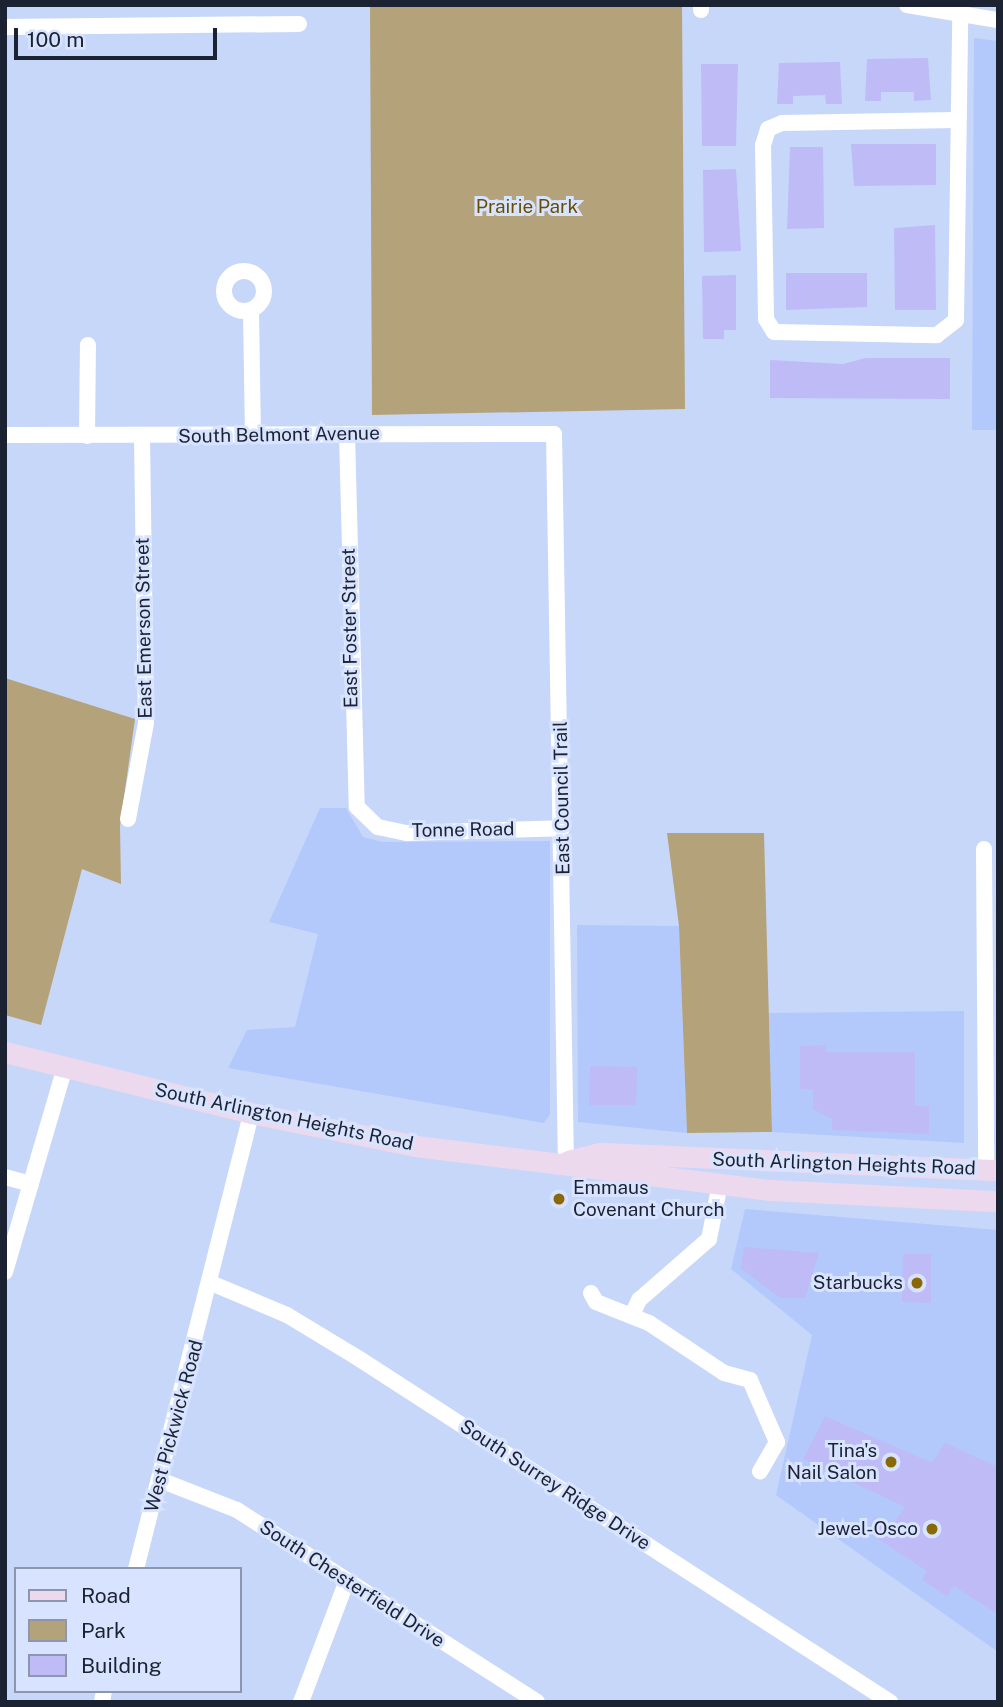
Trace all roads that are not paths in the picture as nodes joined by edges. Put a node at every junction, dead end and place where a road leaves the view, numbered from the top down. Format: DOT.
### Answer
graph roads {
  1 [pos="907,5"];
  2 [pos="960,18"];
  3 [pos="998,20"];
  4 [pos="299,24"];
  5 [pos="5,27"];
  6 [pos="956,120"];
  7 [pos="251,310"];
  8 [pos="88,345"];
  9 [pos="253,434"];
  10 [pos="347,434"];
  11 [pos="554,434"];
  12 [pos="5,435"];
  13 [pos="87,436"];
  14 [pos="142,437"];
  15 [pos="128,819"];
  16 [pos="365,820"];
  17 [pos="562,828"];
  18 [pos="984,849"];
  19 [pos="5,1052"];
  20 [pos="64,1070"];
  21 [pos="251,1113"];
  22 [pos="566,1162"];
  23 [pos="992,1169"];
  24 [pos="5,1177"];
  25 [pos="31,1184"];
  26 [pos="720,1184"];
  27 [pos="998,1200"];
  28 [pos="7,1267"];
  29 [pos="211,1283"];
  30 [pos="591,1293"];
  31 [pos="632,1315"];
  32 [pos="760,1472"];
  33 [pos="160,1480"];
  34 [pos="137,1567"];
  35 [pos="347,1580"];
  36 [pos="301,1702"];
  37 [pos="537,1702"];
  38 [pos="890,1702"];
  1 -- 2 [label="street"];
  2 -- 3 [label="street"];
  2 -- 6 [label="street"];
  4 -- 5 [label="street"];
  6 -- 6 [label="street"];
  7 -- 9 [label="street"];
  8 -- 13 [label="street"];
  9 -- 10 [label="street, South Belmont Avenue"];
  9 -- 14 [label="street, South Belmont Avenue"];
  10 -- 11 [label="street, South Belmont Avenue"];
  10 -- 16 [label="street, East Foster Street"];
  11 -- 17 [label="street, East Council Trail"];
  12 -- 13 [label="street, South Belmont Avenue"];
  13 -- 14 [label="street, South Belmont Avenue"];
  14 -- 15 [label="street, East Emerson Street"];
  16 -- 17 [label="street, Tonne Road"];
  17 -- 22 [label="street, East Council Trail"];
  18 -- 23 [label="street"];
  19 -- 20 [label="main road, South Arlington Heights Road"];
  20 -- 21 [label="main road, South Arlington Heights Road"];
  20 -- 25 [label="street"];
  21 -- 22 [label="main road, South Arlington Heights Road"];
  21 -- 29 [label="street, West Pickwick Road"];
  22 -- 23 [label="main road, South Arlington Heights Road"];
  22 -- 26 [label="main road, South Arlington Heights Road"];
  24 -- 25 [label="street"];
  25 -- 28 [label="street"];
  26 -- 27 [label="main road, South Arlington Heights Road"];
  26 -- 31 [label="street"];
  29 -- 33 [label="street, West Pickwick Road"];
  29 -- 38 [label="street, South Surrey Ridge Drive"];
  30 -- 31 [label="street"];
  31 -- 32 [label="street"];
  33 -- 34 [label="street, West Pickwick Road"];
  33 -- 35 [label="street, South Chesterfield Drive"];
  35 -- 36 [label="street"];
  35 -- 37 [label="street, South Chesterfield Drive"];
}
